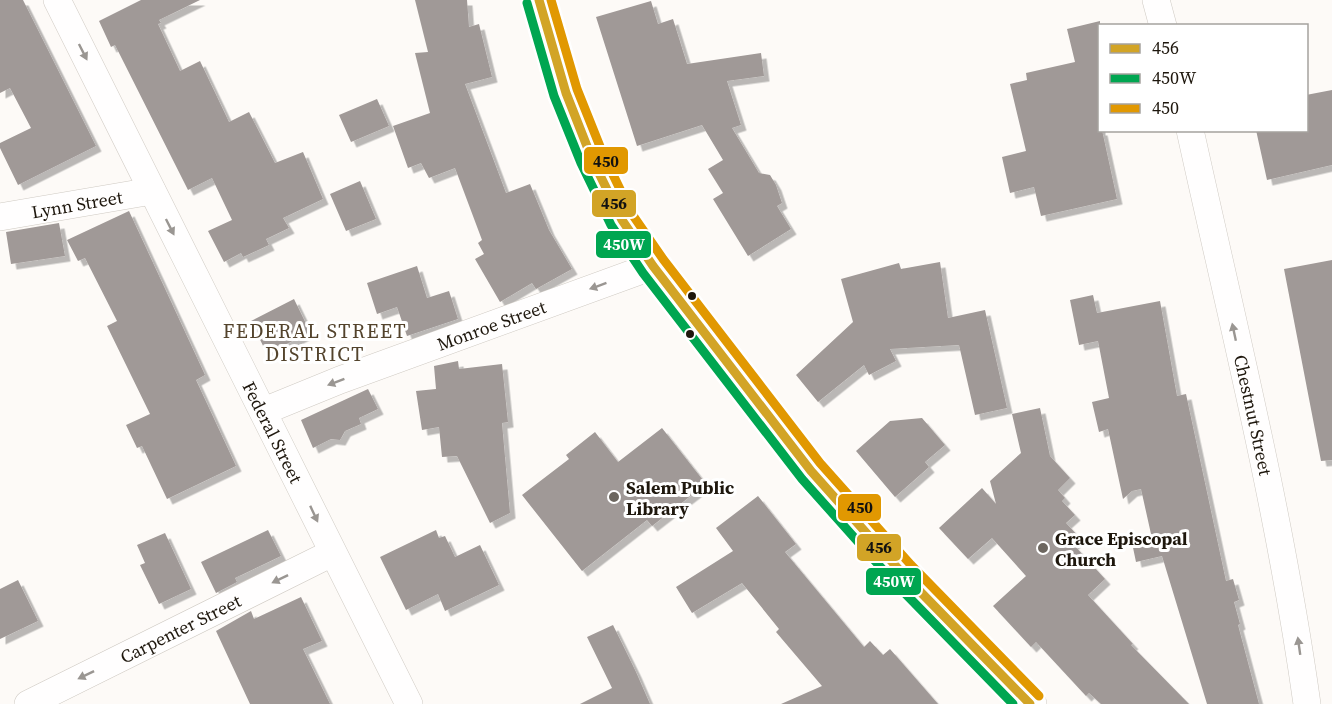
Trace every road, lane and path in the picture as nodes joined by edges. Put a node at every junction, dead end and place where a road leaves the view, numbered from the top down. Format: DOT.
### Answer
graph roads {
  1 [pos="57,0"];
  2 [pos="539,0"];
  3 [pos="1156,0"];
  4 [pos="1162,24"];
  5 [pos="1190,132"];
  6 [pos="152,190"];
  7 [pos="0,217"];
  8 [pos="653,266"];
  9 [pos="264,411"];
  10 [pos="332,553"];
  11 [pos="28,704"];
  12 [pos="409,704"];
  13 [pos="1030,704"];
  14 [pos="1307,704"];
  1 -- 6 [label="street, Federal Street, one-way"];
  2 -- 8 [label="main road"];
  3 -- 4 [label="street"];
  14 -- 5 [label="street, Chestnut Street, one-way"];
  6 -- 7 [label="street, Lynn Street"];
  6 -- 9 [label="street, Federal Street, one-way"];
  8 -- 9 [label="street, Monroe Street, one-way"];
  8 -- 13 [label="main road"];
  9 -- 10 [label="street, Federal Street, one-way"];
  10 -- 11 [label="street, Carpenter Street, one-way"];
  10 -- 12 [label="street, Federal Street"];
}
